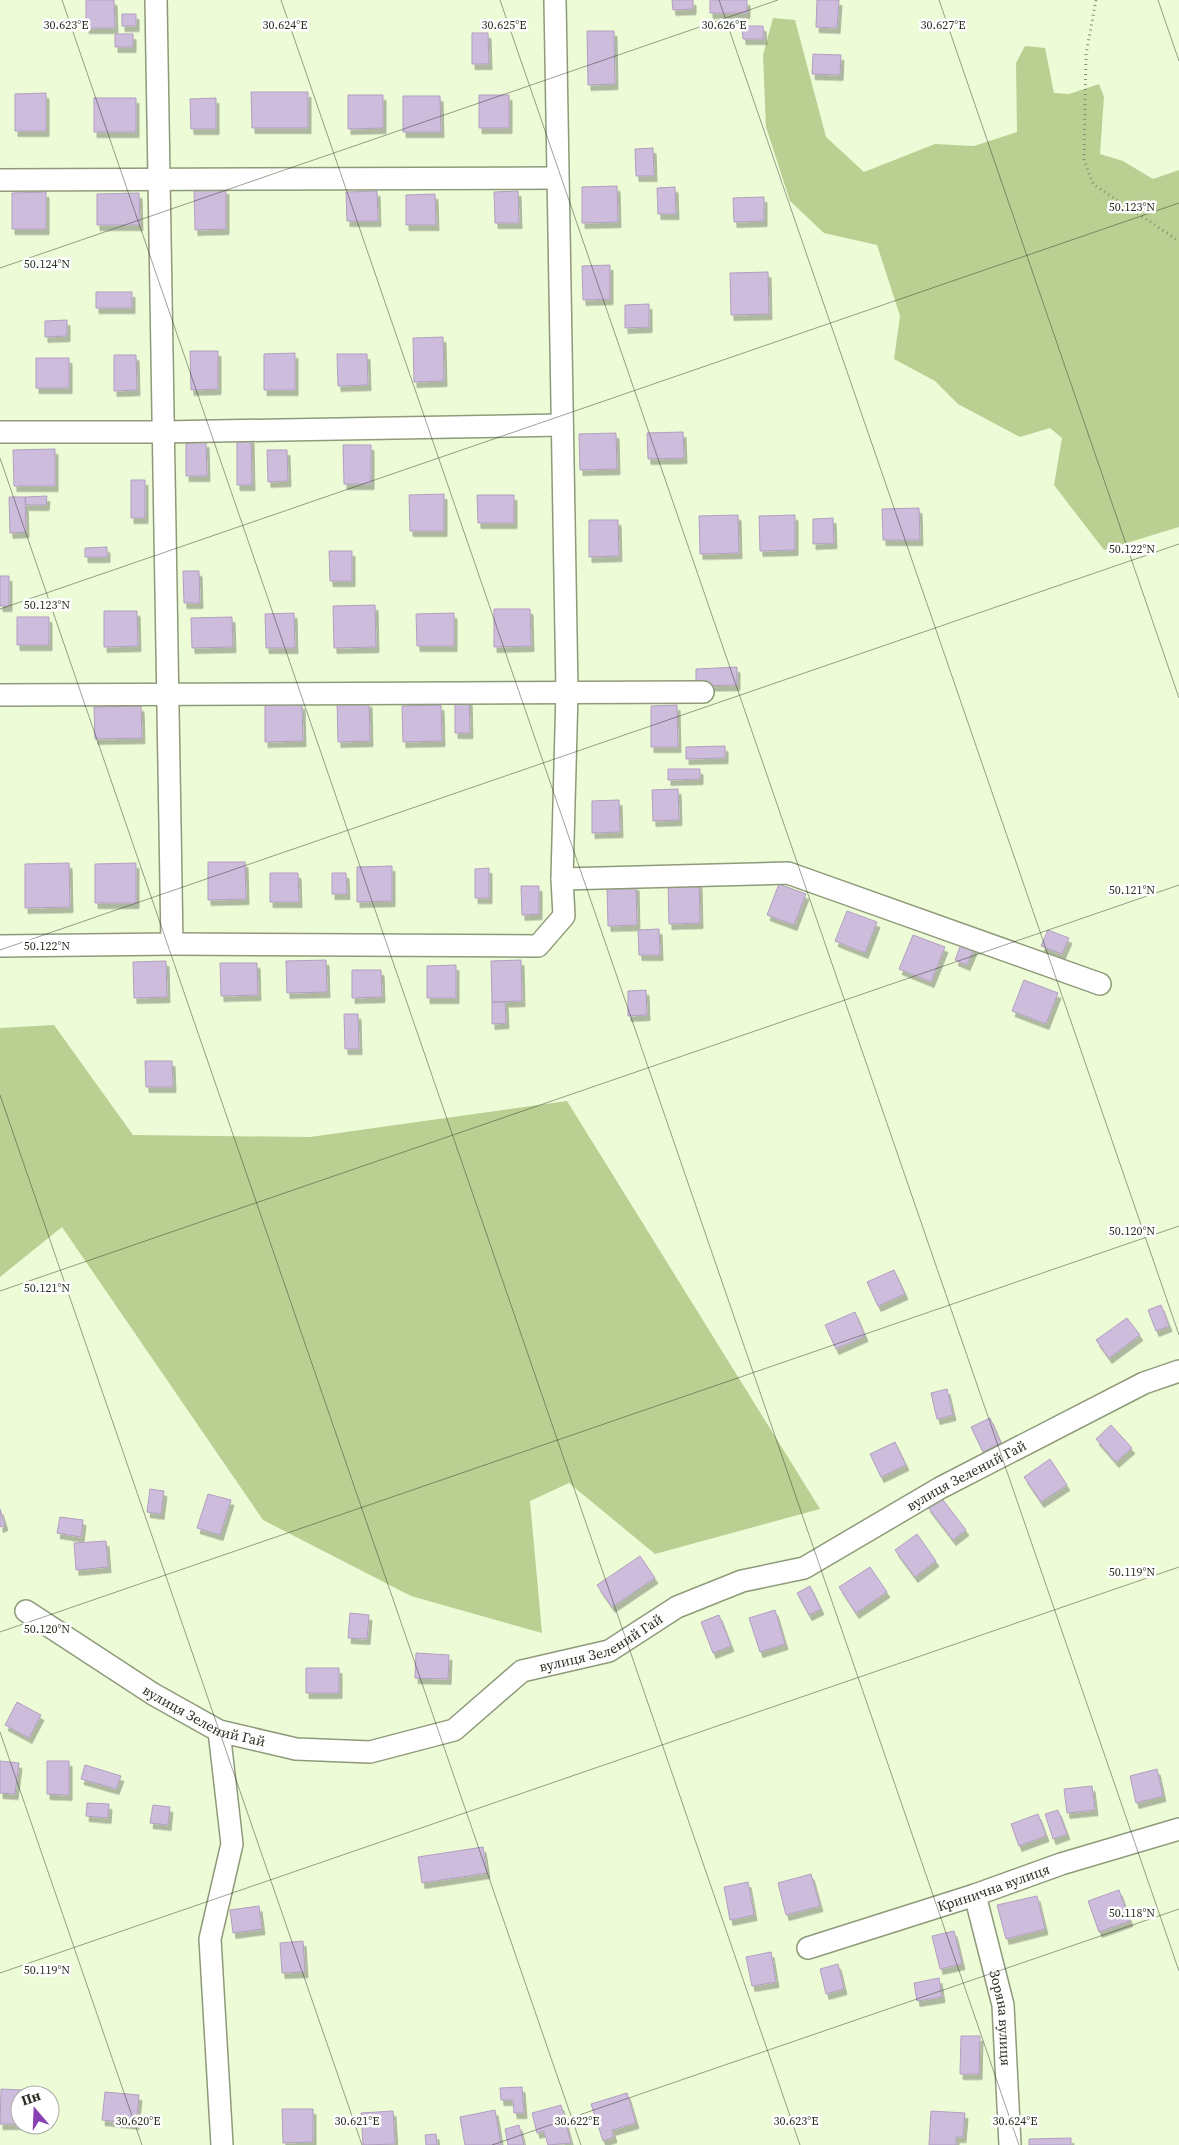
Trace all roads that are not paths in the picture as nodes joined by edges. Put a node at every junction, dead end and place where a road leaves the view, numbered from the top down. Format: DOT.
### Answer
graph roads {
  1 [pos="156,0"];
  2 [pos="555,0"];
  3 [pos="557,178"];
  4 [pos="0,180"];
  5 [pos="159,180"];
  6 [pos="562,425"];
  7 [pos="0,432"];
  8 [pos="164,432"];
  9 [pos="568,692"];
  10 [pos="703,692"];
  11 [pos="168,694"];
  12 [pos="0,695"];
  13 [pos="562,879"];
  14 [pos="172,944"];
  15 [pos="0,946"];
  16 [pos="1100,984"];
  17 [pos="1179,1372"];
  18 [pos="26,1611"];
  19 [pos="219,1731"];
  20 [pos="1179,1829"];
  21 [pos="975,1895"];
  22 [pos="808,1948"];
  23 [pos="222,2145"];
  24 [pos="1010,2145"];
  1 -- 5 [label="street"];
  2 -- 3 [label="street"];
  3 -- 5 [label="street"];
  3 -- 6 [label="street"];
  4 -- 5 [label="street"];
  5 -- 8 [label="street"];
  6 -- 8 [label="street"];
  6 -- 9 [label="street"];
  7 -- 8 [label="street"];
  8 -- 11 [label="street"];
  9 -- 10 [label="street"];
  9 -- 11 [label="street"];
  9 -- 13 [label="street"];
  11 -- 12 [label="street"];
  11 -- 14 [label="street"];
  13 -- 14 [label="street"];
  13 -- 16 [label="street"];
  14 -- 15 [label="street"];
  17 -- 19 [label="street, вулиця Зелений Гай"];
  18 -- 19 [label="street, вулиця Зелений Гай"];
  19 -- 23 [label="street"];
  20 -- 21 [label="street, Кринична вулиця"];
  21 -- 22 [label="street, Кринична вулиця"];
  21 -- 24 [label="street, Зоряна вулиця"];
}
